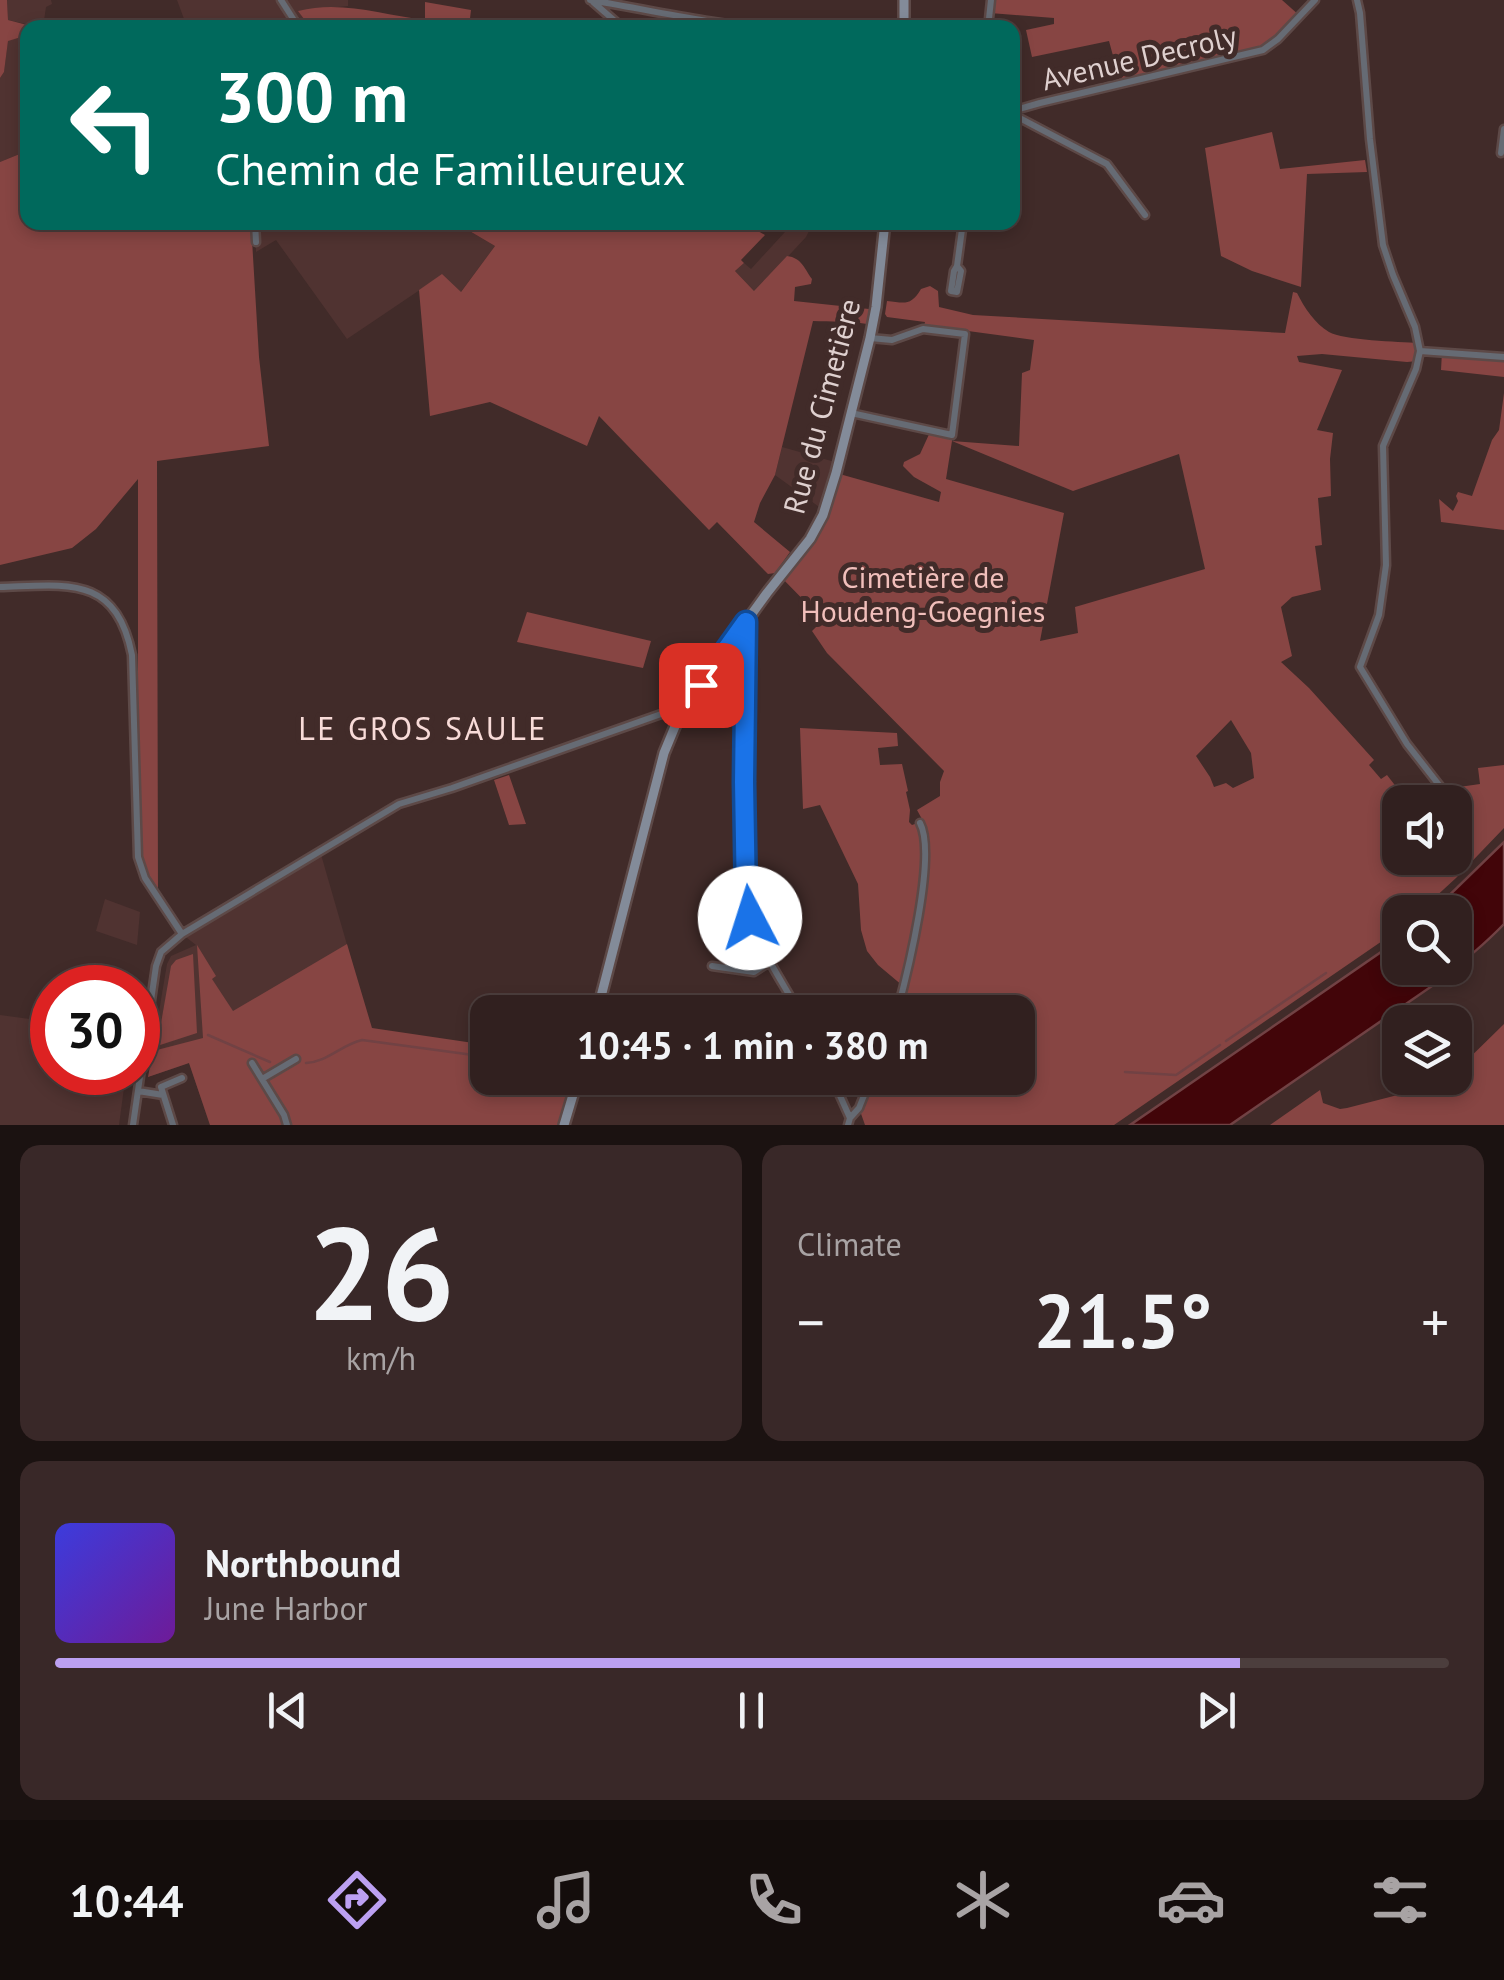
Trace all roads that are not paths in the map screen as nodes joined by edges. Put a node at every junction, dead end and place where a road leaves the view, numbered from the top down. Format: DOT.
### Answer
graph roads {
  1 [pos="591,0"];
  2 [pos="1316,0"];
  3 [pos="1357,0"];
  4 [pos="614,20"];
  5 [pos="702,20"];
  6 [pos="1020,109"];
  7 [pos="1020,116"];
  8 [pos="1504,129"];
  9 [pos="1501,153"];
  10 [pos="1145,215"];
  11 [pos="255,230"];
  12 [pos="883,230"];
  13 [pos="962,230"];
  14 [pos="256,242"];
  15 [pos="954,292"];
  16 [pos="870,338"];
  17 [pos="1420,351"];
  18 [pos="1504,356"];
  19 [pos="851,413"];
  20 [pos="0,587"];
  21 [pos="746,622"];
  22 [pos="681,712"];
  23 [pos="1439,785"];
  24 [pos="920,824"];
  25 [pos="182,934"];
  26 [pos="771,962"];
  27 [pos="156,965"];
  28 [pos="712,966"];
  29 [pos="601,995"];
  30 [pos="789,995"];
  31 [pos="900,995"];
  32 [pos="296,1059"];
  33 [pos="252,1063"];
  34 [pos="182,1078"];
  35 [pos="262,1079"];
  36 [pos="137,1095"];
  37 [pos="160,1095"];
  38 [pos="163,1095"];
  39 [pos="573,1095"];
  40 [pos="839,1095"];
  41 [pos="865,1095"];
  42 [pos="849,1122"];
  43 [pos="133,1125"];
  44 [pos="172,1125"];
  45 [pos="287,1125"];
  46 [pos="564,1125"];
  1 -- 4 [label="street"];
  1 -- 5 [label="street"];
  2 -- 6 [label="street, Avenue Decroly"];
  3 -- 17 [label="street"];
  7 -- 10 [label="street"];
  8 -- 9 [label="street"];
  11 -- 14 [label="street"];
  12 -- 16 [label="street, Rue du Cimetière"];
  13 -- 15 [label="street"];
  16 -- 19 [label="street, Rue du Cimetière"];
  16 -- 19 [label="street"];
  17 -- 18 [label="street"];
  17 -- 23 [label="street"];
  19 -- 21 [label="street, Rue du Cimetière"];
  20 -- 25 [label="street"];
  21 -- 22 [label="street, Rue du Cimetière"];
  21 -- 26 [label="street"];
  22 -- 25 [label="street"];
  22 -- 29 [label="street, Rue du Cimetière"];
  24 -- 31 [label="street"];
  25 -- 27 [label="street"];
  26 -- 28 [label="street"];
  26 -- 30 [label="street"];
  32 -- 35 [label="street"];
  33 -- 35 [label="street"];
  34 -- 38 [label="street"];
  35 -- 45 [label="street"];
  36 -- 43 [label="street"];
  37 -- 38 [label="street"];
  38 -- 44 [label="street"];
  39 -- 46 [label="street"];
  40 -- 42 [label="street"];
  41 -- 42 [label="street"];
}
